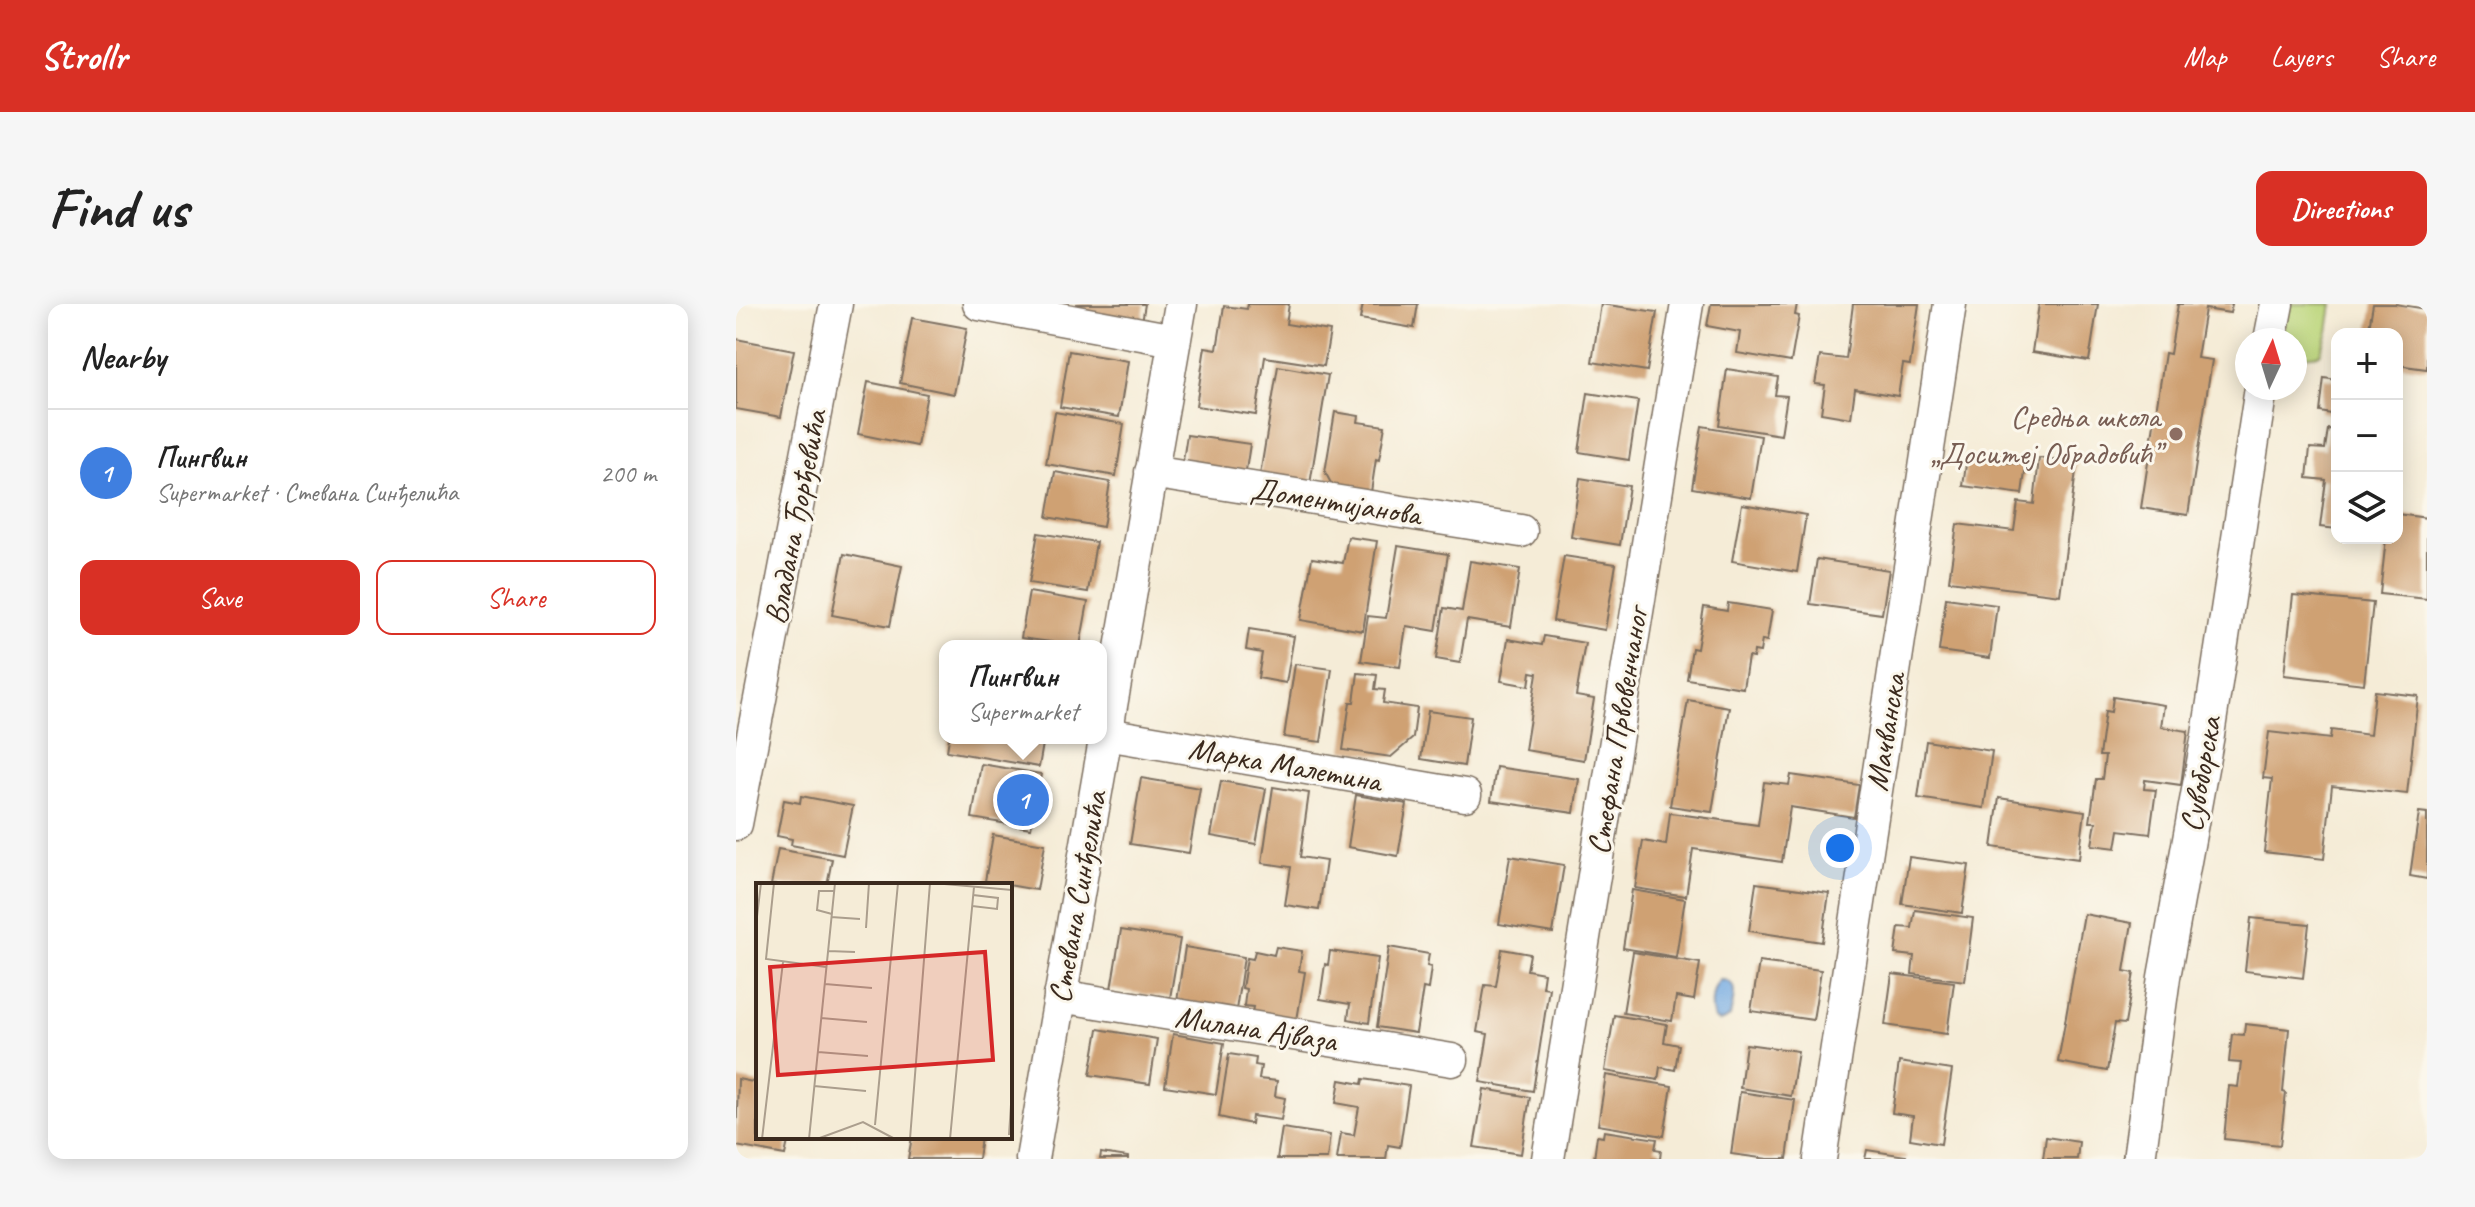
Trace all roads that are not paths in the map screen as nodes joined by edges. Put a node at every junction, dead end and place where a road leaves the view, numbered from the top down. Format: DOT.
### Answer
graph roads {
  1 [pos="836,304"];
  2 [pos="979,304"];
  3 [pos="1181,304"];
  4 [pos="1687,304"];
  5 [pos="1950,304"];
  6 [pos="2277,304"];
  7 [pos="2272,328"];
  8 [pos="1174,340"];
  9 [pos="2259,400"];
  10 [pos="1151,472"];
  11 [pos="1521,531"];
  12 [pos="1107,728"];
  13 [pos="1107,734"];
  14 [pos="1104,744"];
  15 [pos="1465,795"];
  16 [pos="736,824"];
  17 [pos="1060,996"];
  18 [pos="1452,1060"];
  19 [pos="1032,1159"];
  20 [pos="1548,1159"];
  21 [pos="1820,1159"];
  22 [pos="2139,1159"];
  1 -- 16 [label="street, Владана Ђорђевића"];
  2 -- 8 [label="street"];
  3 -- 8 [label="street, Стевана Синђелића"];
  4 -- 20 [label="street, Стефана Првовенчаног"];
  5 -- 21 [label="street, Мачванска"];
  6 -- 7 [label="street"];
  8 -- 10 [label="street, Стевана Синђелића"];
  9 -- 22 [label="street, Сувоборска"];
  10 -- 11 [label="street, Доментијанова"];
  10 -- 12 [label="street, Стевана Синђелића"];
  13 -- 15 [label="street, Марка Малетина"];
  14 -- 17 [label="street, Стевана Синђелића"];
  17 -- 18 [label="street, Милана Ајваза"];
  17 -- 19 [label="street, Стевана Синђелића"];
}
